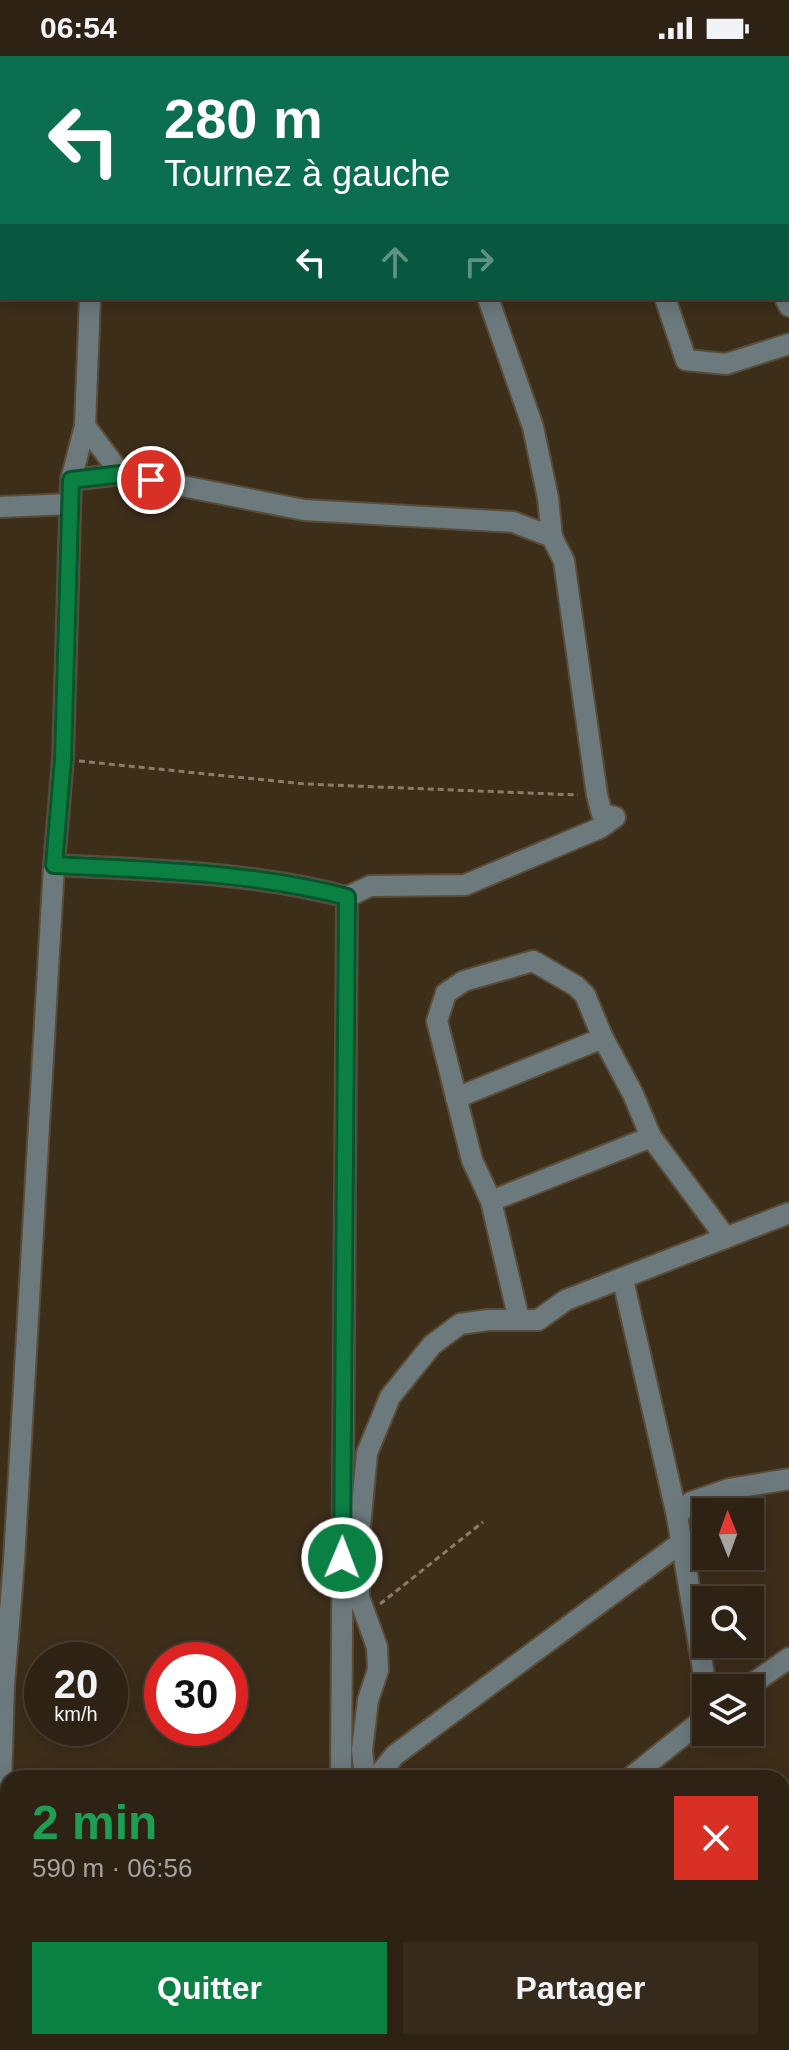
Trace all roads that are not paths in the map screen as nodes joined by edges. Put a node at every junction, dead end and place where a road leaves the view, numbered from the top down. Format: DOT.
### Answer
graph roads {
  1 [pos="90,300"];
  2 [pos="489,300"];
  3 [pos="666,300"];
  4 [pos="789,344"];
  5 [pos="85,426"];
  6 [pos="121,474"];
  7 [pos="71,480"];
  8 [pos="70,504"];
  9 [pos="0,507"];
  10 [pos="552,537"];
  11 [pos="54,865"];
  12 [pos="347,897"];
  13 [pos="603,1038"];
  14 [pos="456,1098"];
  15 [pos="651,1137"];
  16 [pos="491,1201"];
  17 [pos="789,1213"];
  18 [pos="726,1238"];
  19 [pos="623,1280"];
  20 [pos="519,1320"];
  21 [pos="789,1479"];
  22 [pos="677,1516"];
  23 [pos="682,1542"];
  24 [pos="789,1658"];
  25 [pos="704,1674"];
  26 [pos="764,1675"];
  27 [pos="692,1728"];
  28 [pos="1,1770"];
  29 [pos="341,1770"];
  30 [pos="364,1770"];
  31 [pos="383,1770"];
  32 [pos="641,1770"];
  1 -- 5 [label="street"];
  2 -- 10 [label="street"];
  3 -- 4 [label="street"];
  5 -- 6 [label="street"];
  5 -- 7 [label="street"];
  6 -- 7 [label="street"];
  6 -- 10 [label="street"];
  7 -- 8 [label="street"];
  8 -- 9 [label="street"];
  8 -- 11 [label="street"];
  10 -- 12 [label="street"];
  11 -- 12 [label="street"];
  11 -- 28 [label="street"];
  12 -- 29 [label="street"];
  13 -- 14 [label="street"];
  13 -- 14 [label="street"];
  13 -- 15 [label="street"];
  14 -- 16 [label="street"];
  15 -- 16 [label="street"];
  15 -- 18 [label="street"];
  16 -- 20 [label="street"];
  17 -- 18 [label="street"];
  18 -- 19 [label="street"];
  19 -- 20 [label="street"];
  19 -- 22 [label="street"];
  20 -- 30 [label="street"];
  21 -- 22 [label="street"];
  22 -- 23 [label="street"];
  23 -- 25 [label="street"];
  23 -- 31 [label="street"];
  24 -- 26 [label="street"];
  27 -- 32 [label="street"];
}
